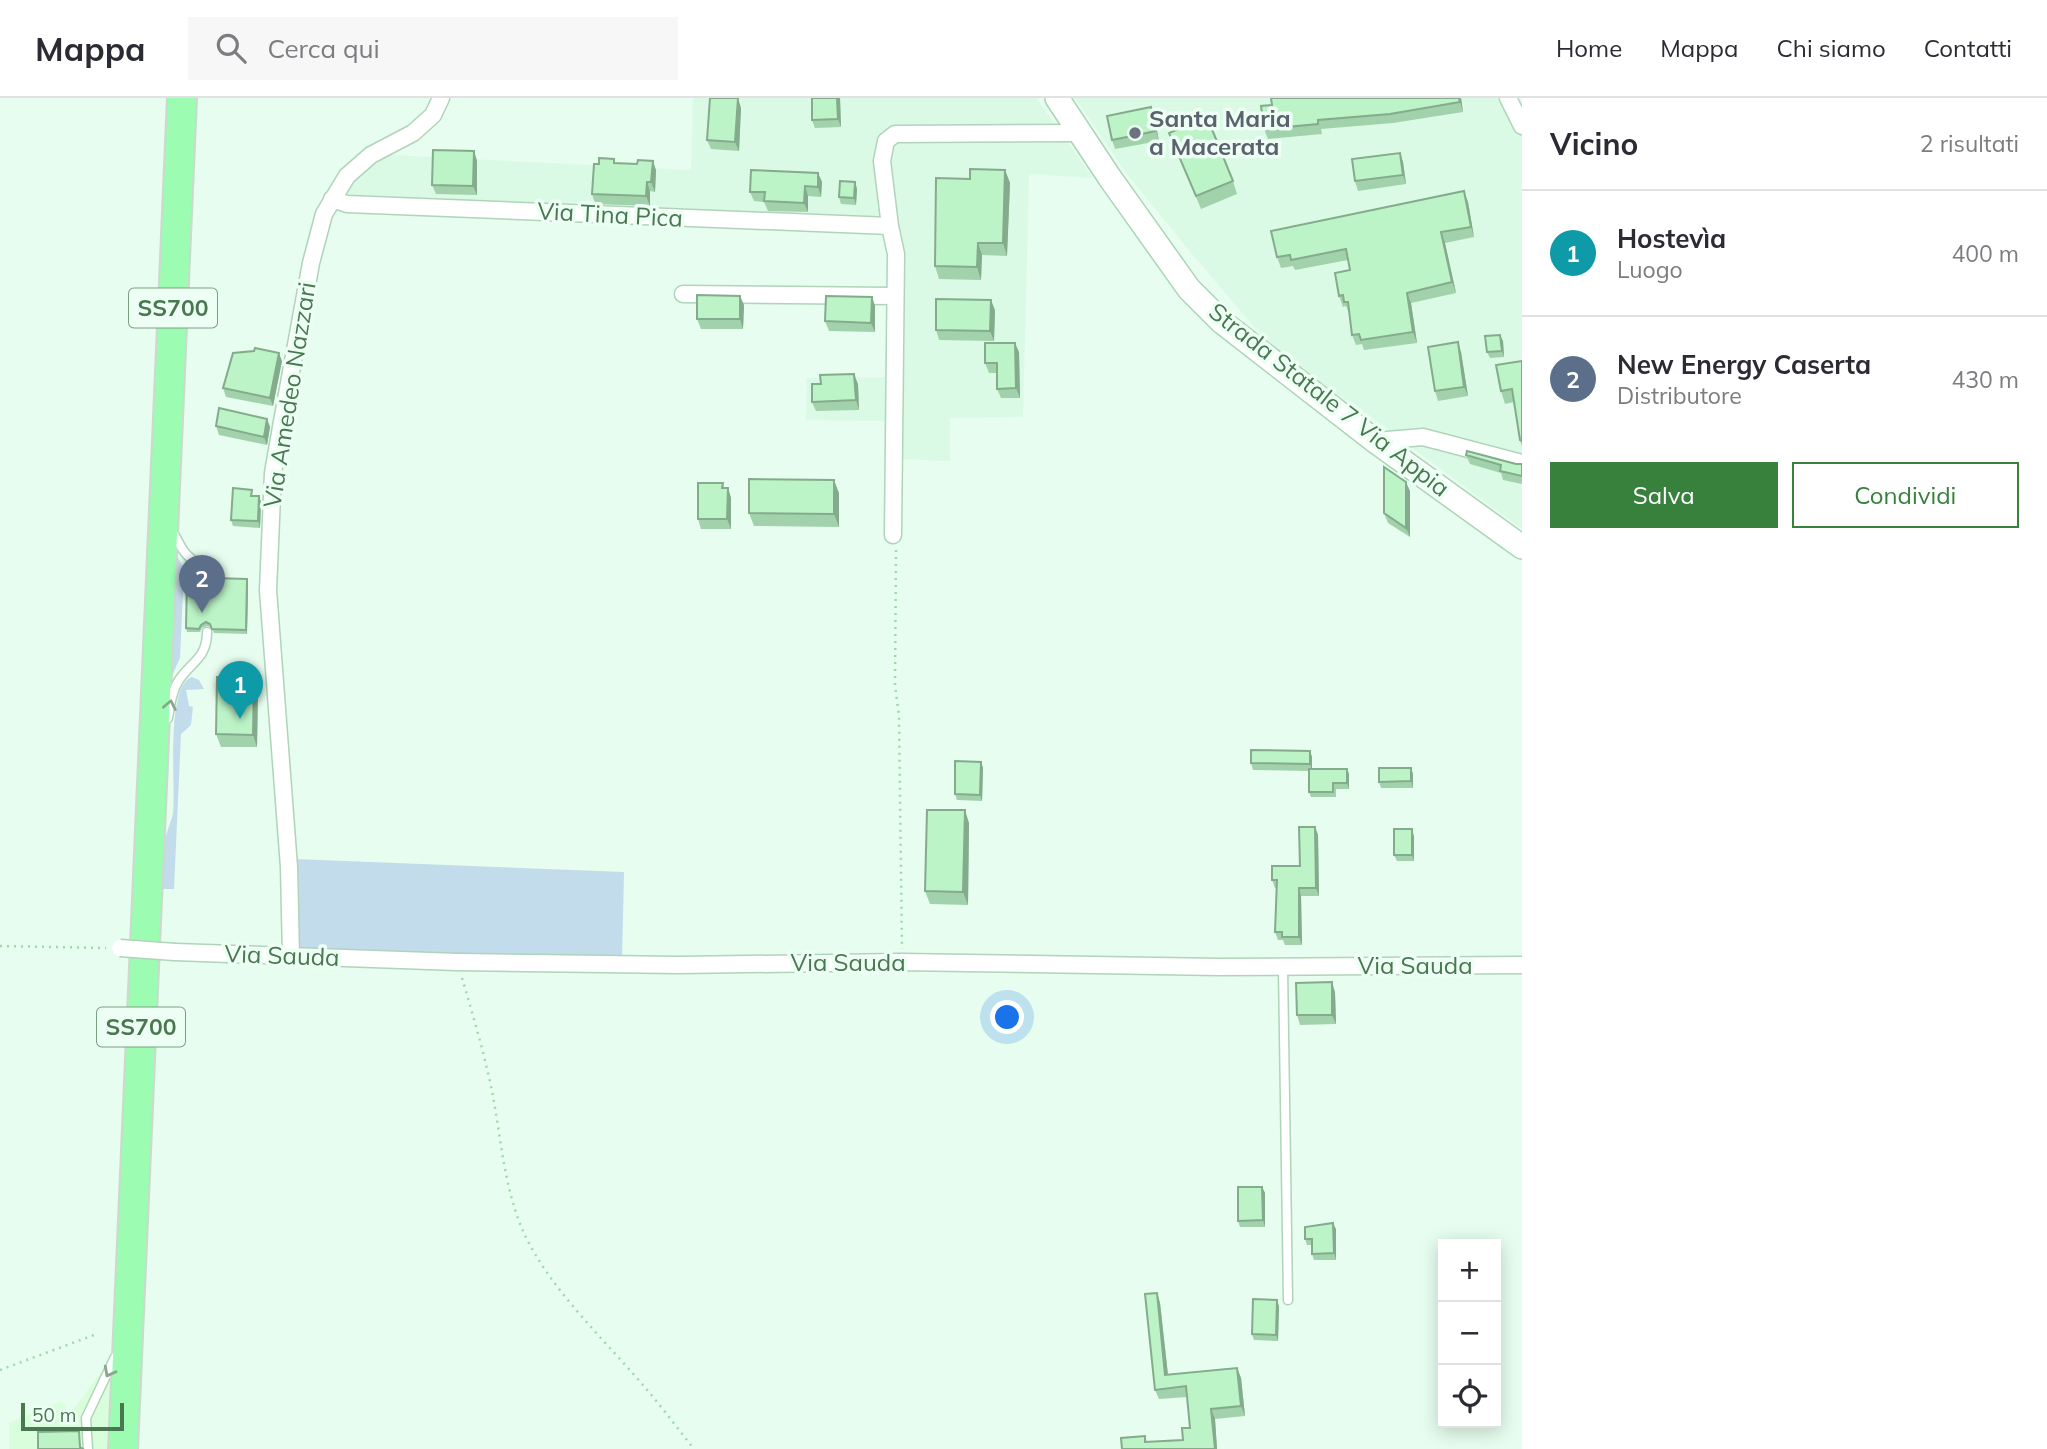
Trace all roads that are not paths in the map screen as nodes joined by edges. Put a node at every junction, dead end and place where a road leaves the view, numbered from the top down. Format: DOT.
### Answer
graph roads {
  1 [pos="182,98"];
  2 [pos="441,98"];
  3 [pos="1057,98"];
  4 [pos="1508,98"];
  5 [pos="1522,126"];
  6 [pos="1080,133"];
  7 [pos="332,199"];
  8 [pos="890,226"];
  9 [pos="683,294"];
  10 [pos="894,296"];
  11 [pos="1375,441"];
  12 [pos="1522,463"];
  13 [pos="163,517"];
  14 [pos="893,535"];
  15 [pos="1522,547"];
  16 [pos="208,581"];
  17 [pos="208,632"];
  18 [pos="166,729"];
  19 [pos="120,948"];
  20 [pos="291,956"];
  21 [pos="1522,965"];
  22 [pos="1283,967"];
  23 [pos="133,1209"];
  24 [pos="1287,1300"];
  25 [pos="88,1449"];
  26 [pos="123,1449"];
  1 -- 13 [label="highway, SS700"];
  2 -- 7 [label="street, Via Amedeo Nazzari"];
  3 -- 6 [label="main road, Strada Statale 7 Via Appia"];
  4 -- 5 [label="street"];
  6 -- 8 [label="street"];
  6 -- 11 [label="main road, Strada Statale 7 Via Appia"];
  7 -- 8 [label="street, Via Tina Pica"];
  7 -- 20 [label="street, Via Amedeo Nazzari"];
  8 -- 10 [label="street"];
  9 -- 10 [label="street"];
  10 -- 14 [label="street"];
  11 -- 12 [label="street"];
  11 -- 15 [label="main road, Strada Statale 7 Via Appia"];
  13 -- 16 [label="lane"];
  13 -- 23 [label="highway, SS700"];
  18 -- 17 [label="lane, one-way"];
  19 -- 20 [label="street, Via Sauda, bridge"];
  20 -- 22 [label="street, Via Sauda"];
  21 -- 22 [label="street, Via Sauda"];
  22 -- 24 [label="lane"];
  23 -- 25 [label="lane, one-way"];
  23 -- 26 [label="highway, SS700"];
}
